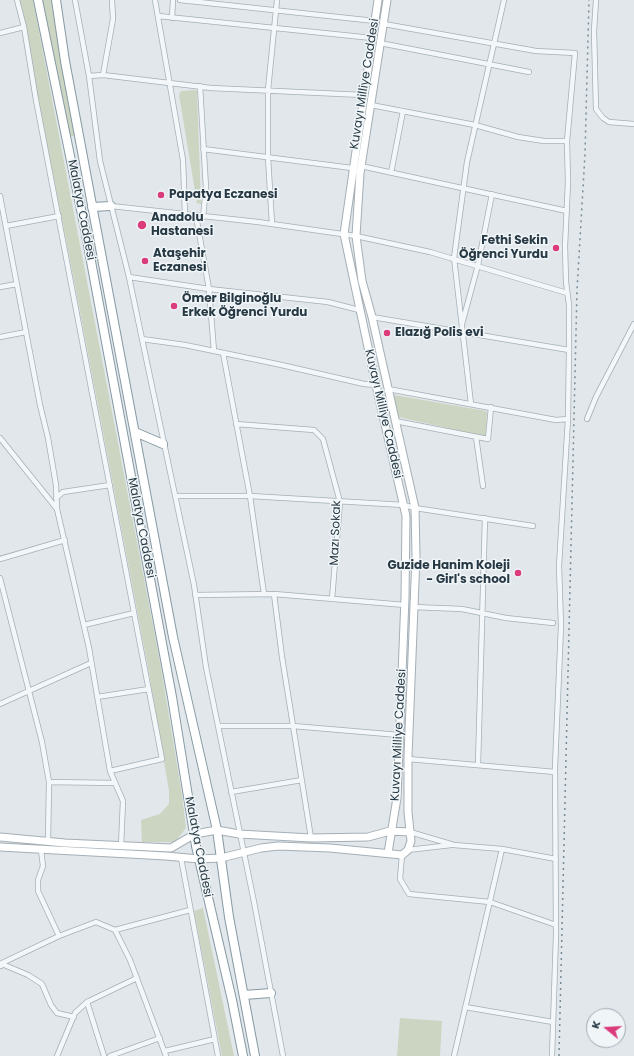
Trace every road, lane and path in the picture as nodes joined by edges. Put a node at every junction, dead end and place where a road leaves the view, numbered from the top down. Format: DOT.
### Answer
graph roads {
  1 [pos="17,0"];
  2 [pos="38,0"];
  3 [pos="75,0"];
  4 [pos="112,0"];
  5 [pos="155,0"];
  6 [pos="173,0"];
  7 [pos="180,0"];
  8 [pos="277,0"];
  9 [pos="378,0"];
  10 [pos="387,0"];
  11 [pos="504,0"];
  12 [pos="596,0"];
  13 [pos="57,1"];
  14 [pos="276,10"];
  15 [pos="158,16"];
  16 [pos="172,18"];
  17 [pos="374,21"];
  18 [pos="384,24"];
  19 [pos="24,27"];
  20 [pos="275,27"];
  21 [pos="0,33"];
  22 [pos="372,38"];
  23 [pos="380,43"];
  24 [pos="494,44"];
  25 [pos="489,65"];
  26 [pos="529,72"];
  27 [pos="103,75"];
  28 [pos="89,76"];
  29 [pos="168,83"];
  30 [pos="200,86"];
  31 [pos="268,90"];
  32 [pos="363,95"];
  33 [pos="371,105"];
  34 [pos="403,111"];
  35 [pos="634,124"];
  36 [pos="474,125"];
  37 [pos="567,142"];
  38 [pos="203,149"];
  39 [pos="268,157"];
  40 [pos="361,166"];
  41 [pos="352,168"];
  42 [pos="391,173"];
  43 [pos="464,188"];
  44 [pos="492,194"];
  45 [pos="0,196"];
  46 [pos="111,206"];
  47 [pos="1,207"];
  48 [pos="92,207"];
  49 [pos="567,211"];
  50 [pos="185,215"];
  51 [pos="59,216"];
  52 [pos="196,216"];
  53 [pos="203,217"];
  54 [pos="272,224"];
  55 [pos="6,226"];
  56 [pos="344,234"];
  57 [pos="356,236"];
  58 [pos="454,258"];
  59 [pos="478,265"];
  60 [pos="129,277"];
  61 [pos="17,284"];
  62 [pos="0,287"];
  63 [pos="209,289"];
  64 [pos="567,293"];
  65 [pos="359,310"];
  66 [pos="372,317"];
  67 [pos="634,324"];
  68 [pos="462,329"];
  69 [pos="26,332"];
  70 [pos="0,337"];
  71 [pos="142,339"];
  72 [pos="569,350"];
  73 [pos="214,351"];
  74 [pos="223,353"];
  75 [pos="376,385"];
  76 [pos="388,389"];
  77 [pos="471,404"];
  78 [pos="491,407"];
  79 [pos="568,419"];
  80 [pos="587,419"];
  81 [pos="395,421"];
  82 [pos="236,424"];
  83 [pos="135,432"];
  84 [pos="476,437"];
  85 [pos="0,438"];
  86 [pos="163,444"];
  87 [pos="110,485"];
  88 [pos="483,486"];
  89 [pos="176,496"];
  90 [pos="250,496"];
  91 [pos="56,498"];
  92 [pos="340,502"];
  93 [pos="404,505"];
  94 [pos="415,508"];
  95 [pos="57,509"];
  96 [pos="485,518"];
  97 [pos="533,526"];
  98 [pos="65,540"];
  99 [pos="0,559"];
  100 [pos="0,578"];
  101 [pos="264,594"];
  102 [pos="274,594"];
  103 [pos="195,595"];
  104 [pos="332,599"];
  105 [pos="405,605"];
  106 [pos="413,607"];
  107 [pos="134,613"];
  108 [pos="483,613"];
  109 [pos="553,623"];
  110 [pos="84,625"];
  111 [pos="91,663"];
  112 [pos="149,689"];
  113 [pos="30,691"];
  114 [pos="97,697"];
  115 [pos="0,704"];
  116 [pos="218,726"];
  117 [pos="293,726"];
  118 [pos="400,735"];
  119 [pos="408,759"];
  120 [pos="478,764"];
  121 [pos="110,771"];
  122 [pos="555,772"];
  123 [pos="302,780"];
  124 [pos="49,782"];
  125 [pos="115,783"];
  126 [pos="231,792"];
  127 [pos="217,830"];
  128 [pos="390,831"];
  129 [pos="410,832"];
  130 [pos="195,834"];
  131 [pos="239,834"];
  132 [pos="0,837"];
  133 [pos="311,838"];
  134 [pos="48,841"];
  135 [pos="454,844"];
  136 [pos="121,846"];
  137 [pos="0,847"];
  138 [pos="502,849"];
  139 [pos="41,850"];
  140 [pos="244,852"];
  141 [pos="405,852"];
  142 [pos="388,853"];
  143 [pos="181,858"];
  144 [pos="221,858"];
  145 [pos="199,859"];
  146 [pos="556,859"];
  147 [pos="490,902"];
  148 [pos="190,910"];
  149 [pos="556,925"];
  150 [pos="115,930"];
  151 [pos="59,936"];
  152 [pos="1,965"];
  153 [pos="137,978"];
  154 [pos="271,993"];
  155 [pos="244,995"];
  156 [pos="87,1002"];
  157 [pos="465,1008"];
  158 [pos="74,1016"];
  159 [pos="553,1022"];
  160 [pos="160,1038"];
  161 [pos="215,1039"];
  162 [pos="165,1054"];
  163 [pos="57,1056"];
  164 [pos="104,1056"];
  165 [pos="110,1056"];
  166 [pos="218,1056"];
  167 [pos="243,1056"];
  168 [pos="255,1056"];
  169 [pos="283,1056"];
  170 [pos="454,1056"];
  171 [pos="552,1056"];
  1 -- 19 [label="street"];
  2 -- 130 [label="highway, Malatya Caddesi"];
  3 -- 28 [label="street"];
  4 -- 27 [label="street"];
  5 -- 15 [label="street"];
  6 -- 16 [label="street"];
  7 -- 14 [label="street"];
  8 -- 14 [label="street"];
  9 -- 17 [label="main road, Kuvayı Milliye Caddesi"];
  10 -- 18 [label="main road, Kuvayı Milliye Caddesi"];
  11 -- 24 [label="street"];
  12 -- 35 [label="street"];
  13 -- 48 [label="highway, Malatya Caddesi"];
  14 -- 17 [label="street"];
  14 -- 20 [label="street"];
  15 -- 16 [label="street"];
  15 -- 29 [label="street"];
  16 -- 20 [label="street"];
  17 -- 22 [label="main road, Kuvayı Milliye Caddesi"];
  18 -- 23 [label="main road, Kuvayı Milliye Caddesi"];
  18 -- 24 [label="street"];
  19 -- 21 [label="street"];
  19 -- 51 [label="street"];
  20 -- 22 [label="street"];
  20 -- 31 [label="street"];
  22 -- 32 [label="main road, Kuvayı Milliye Caddesi"];
  23 -- 25 [label="street"];
  23 -- 33 [label="main road, Kuvayı Milliye Caddesi"];
  24 -- 25 [label="street"];
  24 -- 37 [label="street"];
  25 -- 26 [label="street"];
  25 -- 36 [label="street"];
  27 -- 28 [label="street"];
  27 -- 29 [label="street"];
  28 -- 46 [label="street"];
  29 -- 30 [label="street"];
  29 -- 50 [label="street"];
  30 -- 31 [label="street"];
  30 -- 38 [label="street"];
  31 -- 32 [label="street"];
  31 -- 39 [label="street"];
  32 -- 41 [label="main road, Kuvayı Milliye Caddesi"];
  33 -- 34 [label="street"];
  33 -- 40 [label="main road, Kuvayı Milliye Caddesi"];
  34 -- 36 [label="street"];
  34 -- 42 [label="street"];
  36 -- 37 [label="street"];
  36 -- 43 [label="street"];
  37 -- 49 [label="street"];
  38 -- 39 [label="street"];
  38 -- 53 [label="street"];
  39 -- 41 [label="street"];
  39 -- 54 [label="street"];
  40 -- 42 [label="street"];
  40 -- 57 [label="main road, Kuvayı Milliye Caddesi"];
  41 -- 56 [label="main road, Kuvayı Milliye Caddesi"];
  42 -- 43 [label="street"];
  43 -- 44 [label="street"];
  43 -- 58 [label="street"];
  44 -- 49 [label="street"];
  44 -- 59 [label="street"];
  45 -- 47 [label="street"];
  46 -- 48 [label="highway"];
  46 -- 50 [label="street"];
  46 -- 60 [label="street"];
  47 -- 55 [label="street"];
  48 -- 83 [label="highway, Malatya Caddesi"];
  49 -- 64 [label="street"];
  50 -- 52 [label="street"];
  51 -- 55 [label="street"];
  51 -- 87 [label="street"];
  52 -- 53 [label="street"];
  52 -- 63 [label="street"];
  53 -- 54 [label="street"];
  54 -- 56 [label="street"];
  55 -- 61 [label="street"];
  56 -- 57 [label="street"];
  56 -- 65 [label="main road, Kuvayı Milliye Caddesi"];
  57 -- 58 [label="street"];
  57 -- 66 [label="main road, Kuvayı Milliye Caddesi"];
  58 -- 59 [label="street"];
  58 -- 68 [label="street"];
  59 -- 64 [label="street"];
  59 -- 68 [label="street"];
  60 -- 63 [label="street"];
  60 -- 71 [label="street"];
  61 -- 62 [label="street"];
  61 -- 69 [label="street"];
  63 -- 65 [label="street"];
  63 -- 73 [label="street"];
  64 -- 72 [label="street"];
  65 -- 75 [label="main road, Kuvayı Milliye Caddesi"];
  66 -- 68 [label="street"];
  66 -- 76 [label="main road, Kuvayı Milliye Caddesi"];
  67 -- 80 [label="street"];
  68 -- 72 [label="street"];
  68 -- 77 [label="street"];
  69 -- 70 [label="street"];
  69 -- 91 [label="street"];
  71 -- 73 [label="street"];
  71 -- 86 [label="street"];
  72 -- 79 [label="street"];
  73 -- 74 [label="street"];
  74 -- 75 [label="street"];
  74 -- 82 [label="street"];
  75 -- 93 [label="main road, Kuvayı Milliye Caddesi"];
  76 -- 77 [label="street"];
  76 -- 81 [label="main road, Kuvayı Milliye Caddesi"];
  77 -- 78 [label="street"];
  78 -- 79 [label="street"];
  78 -- 84 [label="street"];
  79 -- 122 [label="street"];
  81 -- 84 [label="street"];
  81 -- 94 [label="main road, Kuvayı Milliye Caddesi"];
  82 -- 90 [label="street"];
  82 -- 92 [label="street, Mazı Sokak"];
  83 -- 86 [label="highway"];
  83 -- 127 [label="highway, Malatya Caddesi"];
  84 -- 88 [label="street"];
  85 -- 95 [label="street"];
  86 -- 89 [label="street"];
  87 -- 91 [label="street"];
  87 -- 107 [label="street"];
  89 -- 90 [label="street"];
  89 -- 103 [label="street"];
  90 -- 92 [label="street"];
  90 -- 101 [label="street"];
  91 -- 95 [label="street"];
  92 -- 93 [label="street"];
  92 -- 104 [label="street, Mazı Sokak"];
  93 -- 94 [label="street"];
  93 -- 105 [label="main road, Kuvayı Milliye Caddesi"];
  94 -- 96 [label="street"];
  94 -- 106 [label="main road, Kuvayı Milliye Caddesi"];
  95 -- 98 [label="street"];
  96 -- 97 [label="street"];
  96 -- 108 [label="street"];
  98 -- 99 [label="street"];
  98 -- 110 [label="street"];
  100 -- 113 [label="street"];
  101 -- 102 [label="street"];
  101 -- 103 [label="street"];
  102 -- 104 [label="street"];
  102 -- 117 [label="street"];
  103 -- 116 [label="street"];
  104 -- 105 [label="street"];
  105 -- 118 [label="main road, Kuvayı Milliye Caddesi"];
  106 -- 108 [label="street"];
  106 -- 119 [label="main road, Kuvayı Milliye Caddesi"];
  107 -- 110 [label="street"];
  107 -- 112 [label="street"];
  108 -- 109 [label="street"];
  108 -- 120 [label="street"];
  110 -- 111 [label="street"];
  111 -- 113 [label="street"];
  111 -- 114 [label="street"];
  112 -- 114 [label="street"];
  112 -- 121 [label="street"];
  113 -- 115 [label="street"];
  113 -- 124 [label="street"];
  114 -- 121 [label="street"];
  116 -- 117 [label="street"];
  116 -- 126 [label="street"];
  117 -- 118 [label="street"];
  117 -- 123 [label="street"];
  118 -- 128 [label="main road, Kuvayı Milliye Caddesi"];
  119 -- 120 [label="street"];
  119 -- 129 [label="main road, Kuvayı Milliye Caddesi"];
  120 -- 122 [label="street"];
  121 -- 125 [label="street"];
  122 -- 146 [label="street"];
  123 -- 126 [label="street"];
  123 -- 133 [label="street"];
  124 -- 125 [label="street"];
  124 -- 134 [label="street"];
  125 -- 136 [label="street"];
  126 -- 131 [label="street"];
  127 -- 130 [label="main road"];
  127 -- 131 [label="main road"];
  127 -- 144 [label="highway, Malatya Caddesi"];
  128 -- 129 [label="main road"];
  128 -- 133 [label="main road"];
  128 -- 142 [label="main road, Kuvayı Milliye Caddesi"];
  129 -- 135 [label="street"];
  129 -- 141 [label="main road, Kuvayı Milliye Caddesi"];
  130 -- 136 [label="main road"];
  130 -- 145 [label="highway, Malatya Caddesi"];
  131 -- 133 [label="main road"];
  131 -- 140 [label="street"];
  132 -- 134 [label="main road"];
  134 -- 136 [label="main road"];
  135 -- 138 [label="street"];
  135 -- 141 [label="street"];
  137 -- 139 [label="main road"];
  138 -- 146 [label="street"];
  138 -- 147 [label="street"];
  139 -- 143 [label="main road"];
  139 -- 151 [label="street"];
  140 -- 142 [label="main road"];
  140 -- 144 [label="main road"];
  140 -- 154 [label="street"];
  141 -- 142 [label="main road"];
  141 -- 147 [label="street"];
  143 -- 145 [label="main road"];
  143 -- 148 [label="street"];
  144 -- 145 [label="main road"];
  144 -- 155 [label="highway, Malatya Caddesi"];
  145 -- 167 [label="highway, Malatya Caddesi"];
  146 -- 149 [label="street"];
  147 -- 149 [label="street"];
  147 -- 157 [label="street"];
  148 -- 150 [label="street"];
  148 -- 161 [label="street"];
  149 -- 159 [label="street"];
  150 -- 151 [label="street"];
  150 -- 153 [label="street"];
  151 -- 152 [label="street"];
  152 -- 158 [label="street"];
  153 -- 156 [label="street"];
  153 -- 160 [label="street"];
  154 -- 155 [label="highway"];
  154 -- 169 [label="street"];
  155 -- 168 [label="highway, Malatya Caddesi"];
  156 -- 158 [label="street"];
  156 -- 164 [label="street"];
  157 -- 159 [label="street"];
  157 -- 170 [label="street"];
  158 -- 163 [label="street"];
  159 -- 171 [label="street"];
  160 -- 162 [label="street"];
  160 -- 165 [label="street"];
  161 -- 162 [label="street"];
  161 -- 166 [label="street"];
}
